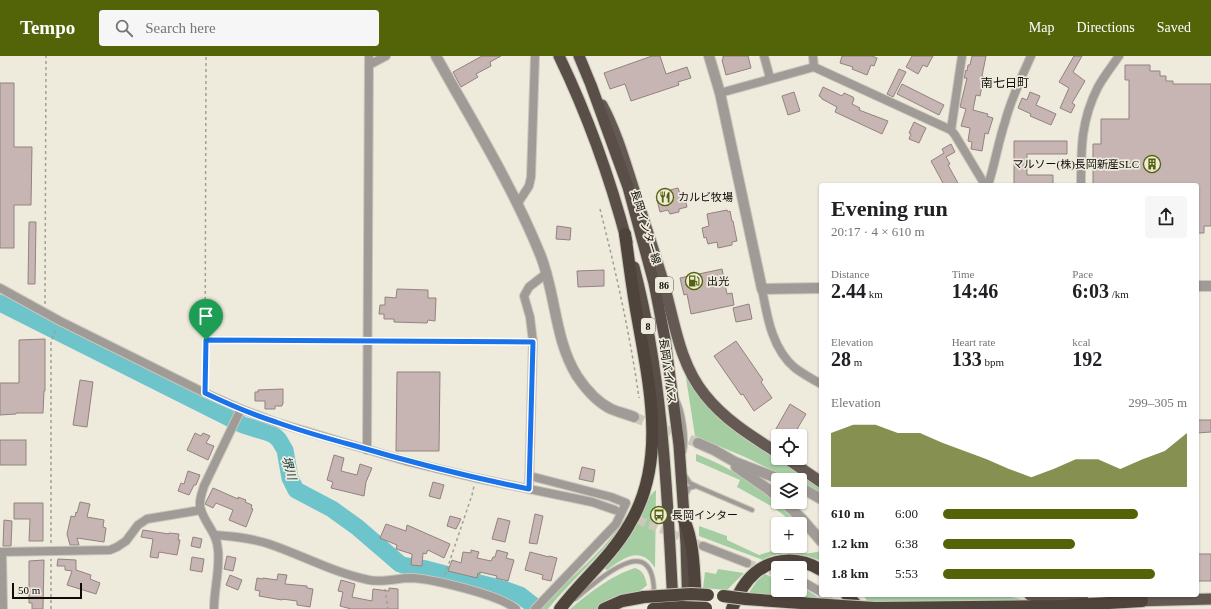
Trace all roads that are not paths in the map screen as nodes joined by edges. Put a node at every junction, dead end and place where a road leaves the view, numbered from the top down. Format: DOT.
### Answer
graph roads {
  1 [pos="386,56"];
  2 [pos="436,56"];
  3 [pos="535,56"];
  4 [pos="559,56"];
  5 [pos="579,56"];
  6 [pos="709,56"];
  7 [pos="764,56"];
  8 [pos="813,56"];
  9 [pos="962,56"];
  10 [pos="1031,56"];
  11 [pos="1119,56"];
  12 [pos="369,60"];
  13 [pos="814,67"];
  14 [pos="770,78"];
  15 [pos="591,85"];
  16 [pos="720,93"];
  17 [pos="951,130"];
  18 [pos="984,183"];
  19 [pos="989,183"];
  20 [pos="1081,183"];
  21 [pos="518,203"];
  22 [pos="625,234"];
  23 [pos="547,273"];
  24 [pos="1199,286"];
  25 [pos="1211,286"];
  26 [pos="0,288"];
  27 [pos="819,288"];
  28 [pos="762,289"];
  29 [pos="819,383"];
  30 [pos="239,412"];
  31 [pos="634,417"];
  32 [pos="698,443"];
  33 [pos="771,448"];
  34 [pos="367,450"];
  35 [pos="714,450"];
  36 [pos="680,463"];
  37 [pos="796,465"];
  38 [pos="530,476"];
  39 [pos="771,476"];
  40 [pos="819,481"];
  41 [pos="696,486"];
  42 [pos="529,489"];
  43 [pos="771,491"];
  44 [pos="807,492"];
  45 [pos="819,498"];
  46 [pos="683,505"];
  47 [pos="791,509"];
  48 [pos="201,510"];
  49 [pos="615,510"];
  50 [pos="752,510"];
  51 [pos="684,520"];
  52 [pos="215,535"];
  53 [pos="819,539"];
  54 [pos="702,546"];
  55 [pos="1,552"];
  56 [pos="747,563"];
  57 [pos="819,569"];
  58 [pos="672,583"];
  59 [pos="807,584"];
  60 [pos="819,590"];
  61 [pos="856,597"];
  62 [pos="1048,597"];
  63 [pos="746,599"];
  64 [pos="1211,599"];
  65 [pos="844,601"];
  66 [pos="1142,601"];
  67 [pos="652,604"];
  68 [pos="3,609"];
  69 [pos="214,609"];
  70 [pos="516,609"];
  71 [pos="535,609"];
  72 [pos="561,609"];
  73 [pos="604,609"];
  74 [pos="669,609"];
  75 [pos="674,609"];
  76 [pos="688,609"];
  77 [pos="705,609"];
  78 [pos="732,609"];
  79 [pos="774,609"];
  80 [pos="866,609"];
  1 -- 12 [label="street"];
  2 -- 21 [label="street"];
  3 -- 21 [label="street"];
  4 -- 22 [label="highway, 長岡バイパス / 8"];
  5 -- 15 [label="highway, 長岡バイパス / 8"];
  6 -- 16 [label="street"];
  7 -- 14 [label="street"];
  8 -- 13 [label="street"];
  9 -- 17 [label="street"];
  10 -- 19 [label="street"];
  11 -- 20 [label="street"];
  12 -- 34 [label="street"];
  13 -- 14 [label="street"];
  13 -- 17 [label="street"];
  14 -- 16 [label="street"];
  15 -- 33 [label="main road, 長岡インター線 / 86"];
  15 -- 36 [label="highway, 長岡バイパス / 8"];
  16 -- 28 [label="street"];
  17 -- 18 [label="street"];
  21 -- 23 [label="street"];
  22 -- 58 [label="highway, 長岡バイパス / 8"];
  22 -- 72 [label="highway"];
  23 -- 31 [label="street"];
  23 -- 38 [label="street"];
  24 -- 25 [label="street"];
  26 -- 30 [label="street"];
  27 -- 28 [label="street"];
  28 -- 29 [label="street"];
  30 -- 34 [label="street"];
  30 -- 48 [label="street"];
  32 -- 35 [label="street"];
  34 -- 42 [label="street"];
  35 -- 39 [label="street"];
  35 -- 43 [label="street"];
  36 -- 41 [label="lane"];
  36 -- 46 [label="highway, 長岡バイパス / 8"];
  37 -- 40 [label="main road"];
  38 -- 42 [label="street"];
  38 -- 71 [label="street"];
  41 -- 46 [label="lane"];
  41 -- 50 [label="lane"];
  42 -- 49 [label="street"];
  44 -- 45 [label="street"];
  46 -- 51 [label="highway, 長岡バイパス / 8"];
  47 -- 53 [label="street"];
  48 -- 52 [label="street"];
  48 -- 55 [label="street"];
  51 -- 76 [label="highway, 長岡バイパス / 8"];
  51 -- 77 [label="highway"];
  52 -- 69 [label="street"];
  52 -- 70 [label="street"];
  54 -- 56 [label="street"];
  55 -- 68 [label="street"];
  57 -- 78 [label="highway"];
  58 -- 74 [label="lane"];
  58 -- 75 [label="highway, 長岡バイパス / 8"];
  59 -- 60 [label="street"];
  61 -- 80 [label="street"];
  62 -- 66 [label="main road"];
  63 -- 65 [label="highway"];
  63 -- 67 [label="highway, bridge"];
  63 -- 79 [label="highway"];
  64 -- 66 [label="main road"];
  65 -- 80 [label="highway, bridge"];
  66 -- 80 [label="highway"];
  67 -- 72 [label="lane"];
  67 -- 73 [label="highway"];
  67 -- 77 [label="highway, bridge"];
}
